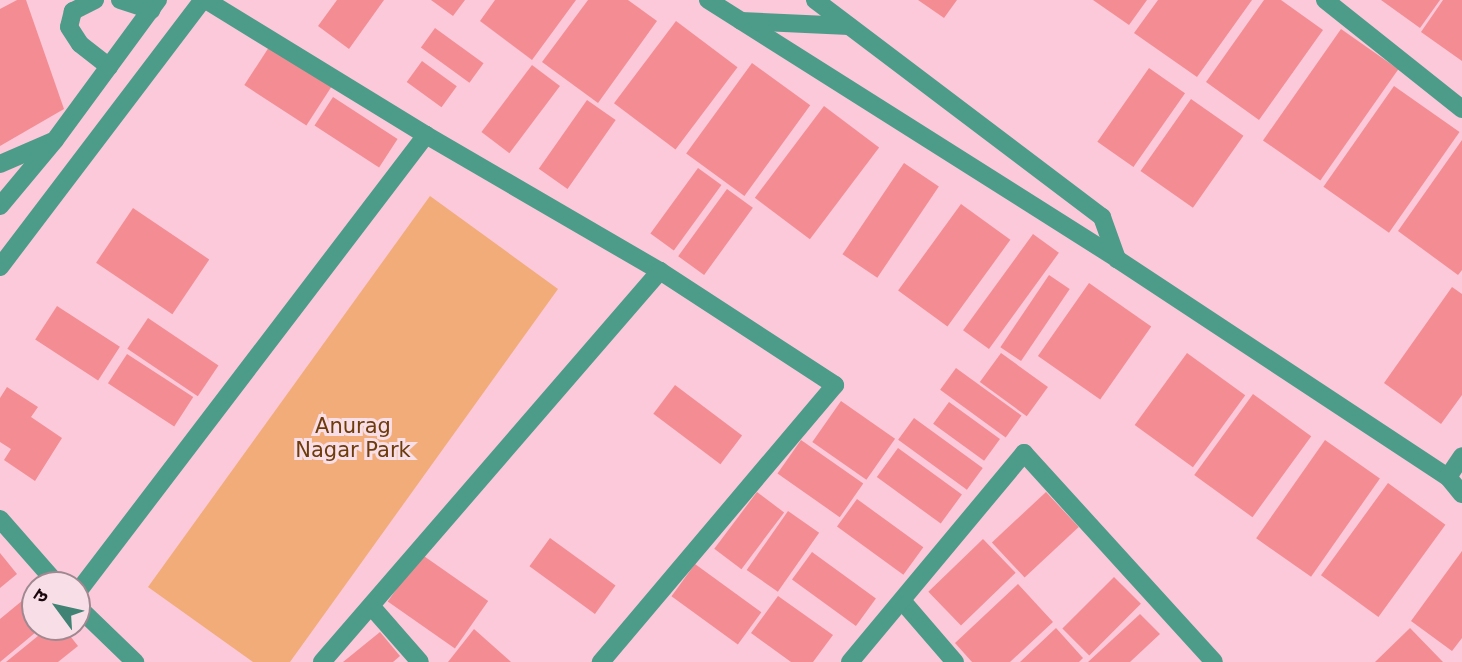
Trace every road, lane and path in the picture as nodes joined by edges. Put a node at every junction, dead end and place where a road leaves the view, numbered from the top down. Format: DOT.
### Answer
graph roads {
  1 [pos="95,0"];
  2 [pos="120,0"];
  3 [pos="204,0"];
  4 [pos="708,0"];
  5 [pos="815,0"];
  6 [pos="1325,0"];
  7 [pos="155,5"];
  8 [pos="741,21"];
  9 [pos="849,26"];
  10 [pos="109,67"];
  11 [pos="1462,109"];
  12 [pos="426,135"];
  13 [pos="55,140"];
  14 [pos="0,164"];
  15 [pos="0,206"];
  16 [pos="1117,259"];
  17 [pos="0,267"];
  18 [pos="660,271"];
  19 [pos="1462,456"];
  20 [pos="1448,477"];
  21 [pos="1462,494"];
  22 [pos="0,519"];
  23 [pos="46,571"];
  24 [pos="91,575"];
  25 [pos="904,603"];
  26 [pos="371,606"];
  27 [pos="91,620"];
  28 [pos="135,662"];
  29 [pos="322,662"];
  30 [pos="420,662"];
  31 [pos="601,662"];
  32 [pos="850,662"];
  33 [pos="955,662"];
  34 [pos="1214,662"];
  1 -- 10 [label="street"];
  2 -- 7 [label="street"];
  3 -- 12 [label="street"];
  3 -- 17 [label="street"];
  4 -- 8 [label="street"];
  5 -- 9 [label="street"];
  6 -- 11 [label="street"];
  7 -- 10 [label="street"];
  8 -- 9 [label="street"];
  8 -- 16 [label="street"];
  9 -- 16 [label="street"];
  10 -- 13 [label="street"];
  12 -- 18 [label="street"];
  12 -- 24 [label="street"];
  13 -- 14 [label="street"];
  13 -- 15 [label="street"];
  16 -- 20 [label="street"];
  18 -- 26 [label="street"];
  18 -- 31 [label="street"];
  19 -- 20 [label="street"];
  20 -- 21 [label="street"];
  22 -- 23 [label="street"];
  25 -- 32 [label="street"];
  25 -- 33 [label="street"];
  25 -- 34 [label="street"];
  26 -- 29 [label="street"];
  26 -- 30 [label="street"];
  27 -- 28 [label="street"];
}
